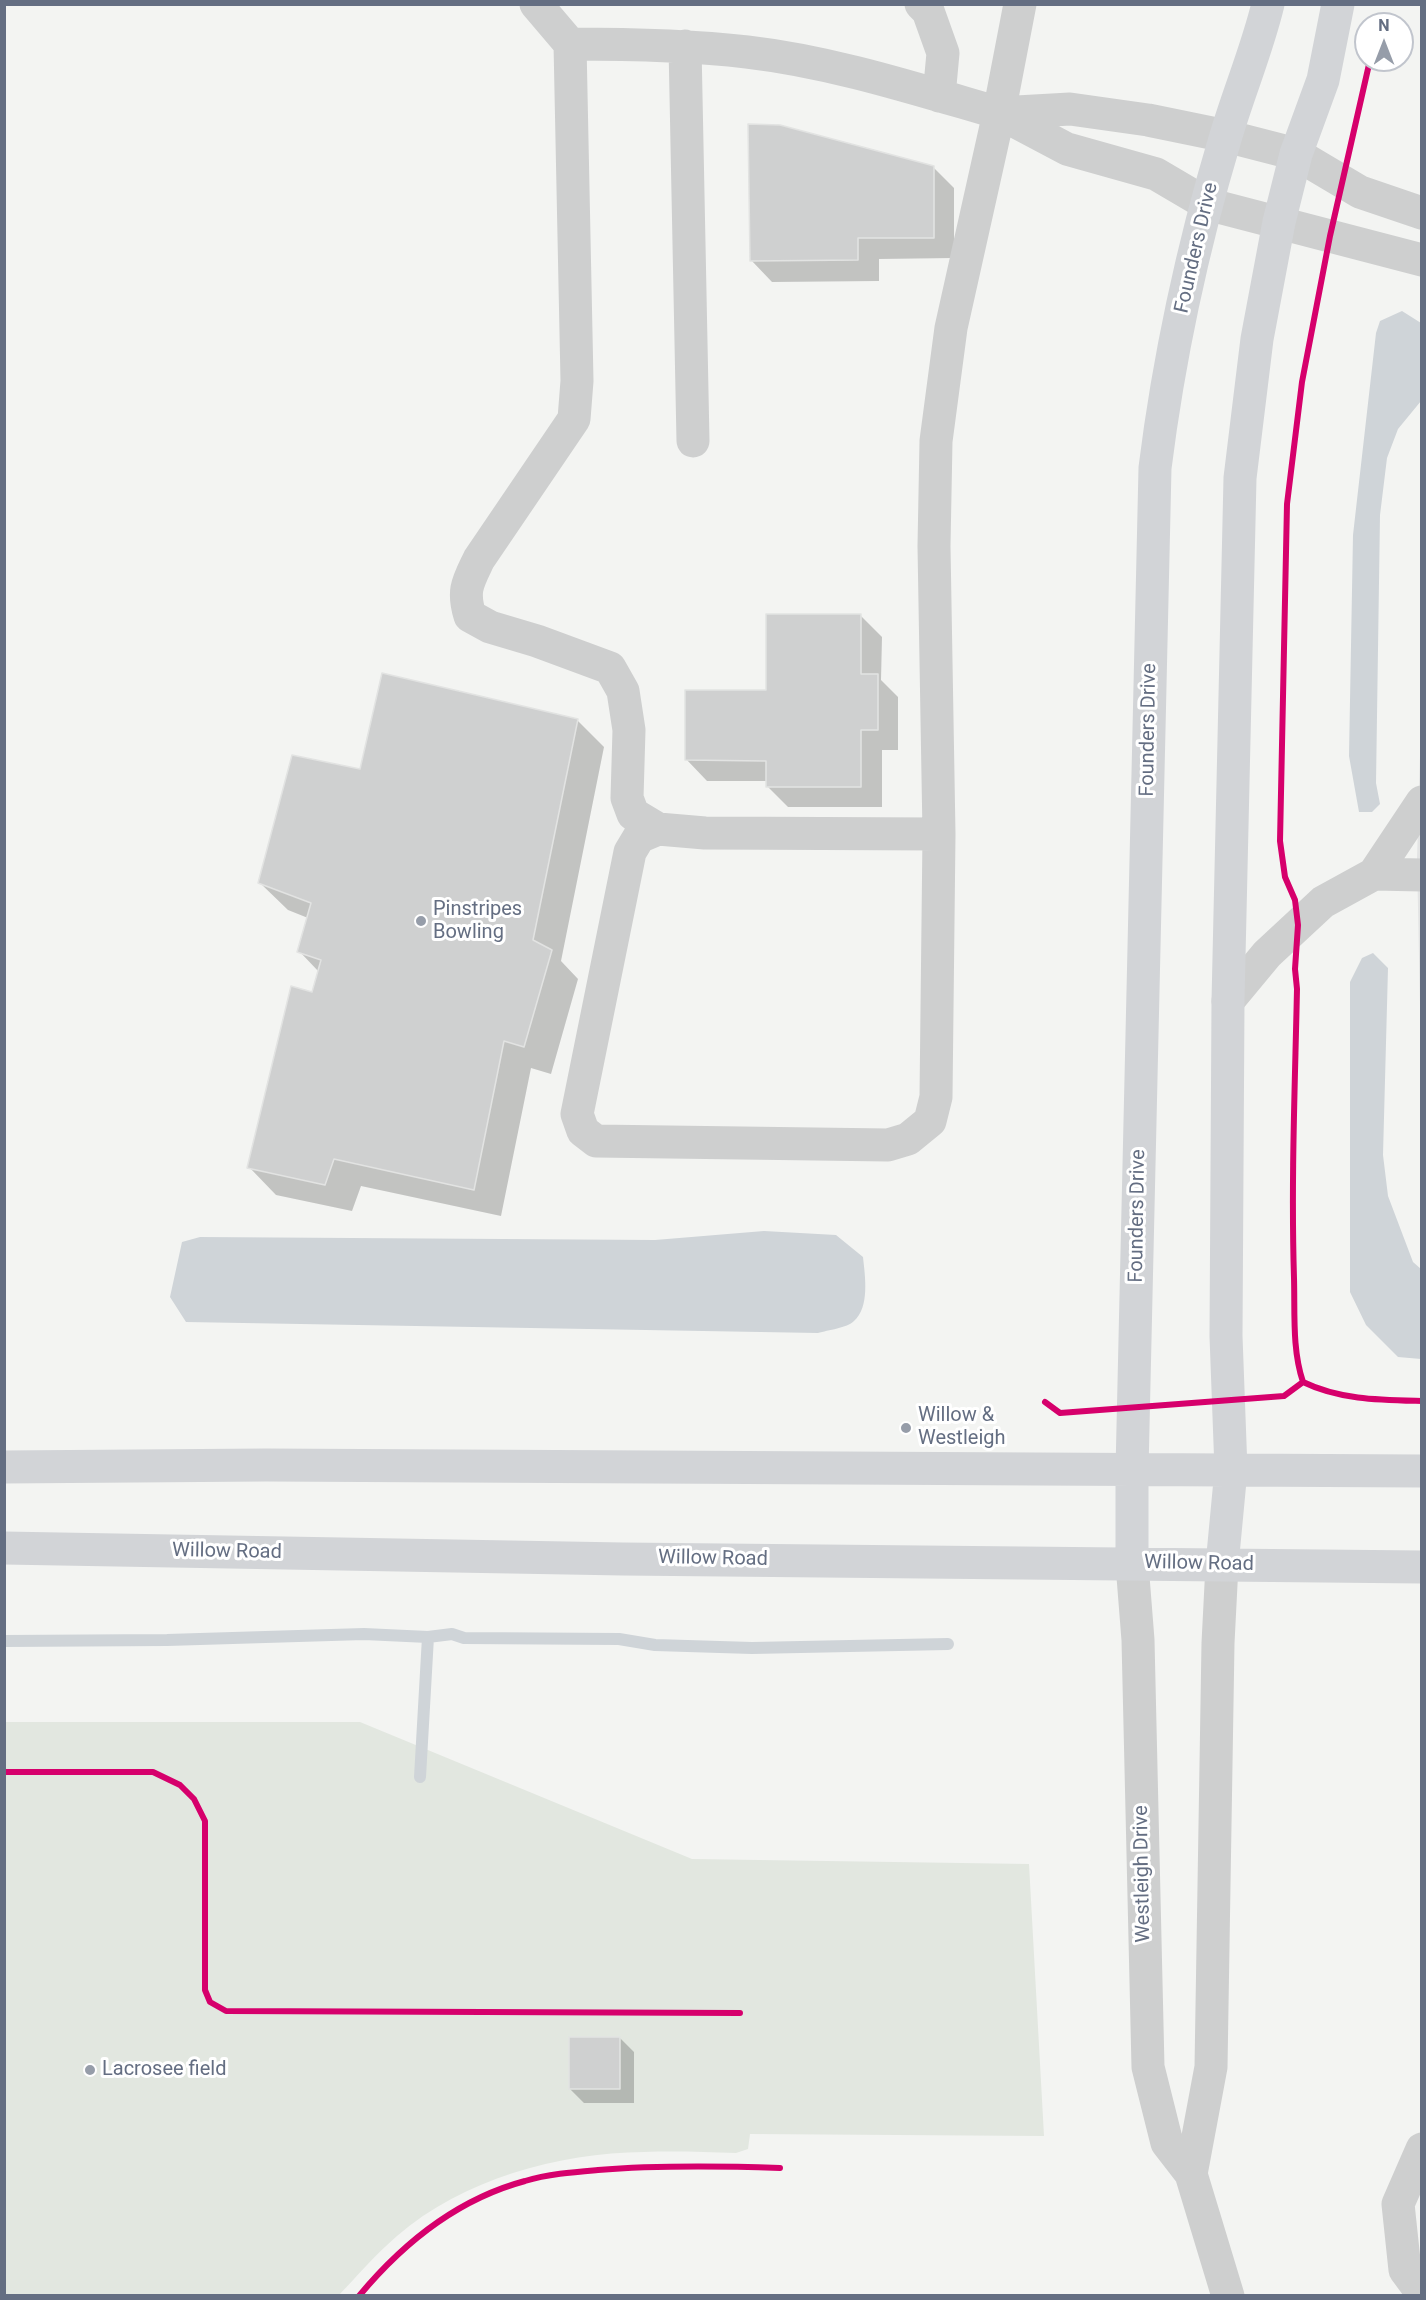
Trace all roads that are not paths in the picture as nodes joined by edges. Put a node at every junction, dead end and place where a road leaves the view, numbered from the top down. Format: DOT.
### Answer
graph roads {
  1 [pos="536,4"];
  2 [pos="921,4"];
  3 [pos="1020,4"];
  4 [pos="1268,4"];
  5 [pos="1338,4"];
  6 [pos="570,44"];
  7 [pos="685,46"];
  8 [pos="939,96"];
  9 [pos="999,113"];
  10 [pos="1226,136"];
  11 [pos="1296,154"];
  12 [pos="1207,204"];
  13 [pos="1422,213"];
  14 [pos="1279,222"];
  15 [pos="1422,260"];
  16 [pos="693,441"];
  17 [pos="1422,802"];
  18 [pos="658,829"];
  19 [pos="939,834"];
  20 [pos="1374,874"];
  21 [pos="1422,875"];
  22 [pos="1228,1001"];
  23 [pos="4,1467"];
  24 [pos="1132,1470"];
  25 [pos="1231,1470"];
  26 [pos="1422,1472"];
  27 [pos="4,1548"];
  28 [pos="1132,1564"];
  29 [pos="1222,1565"];
  30 [pos="1422,1567"];
  31 [pos="1422,2149"];
  32 [pos="1191,2174"];
  33 [pos="1422,2293"];
  34 [pos="1228,2295"];
  1 -- 6 [label="street"];
  2 -- 8 [label="street"];
  3 -- 9 [label="street"];
  4 -- 10 [label="main road, Founders Drive"];
  5 -- 11 [label="main road"];
  6 -- 7 [label="street"];
  6 -- 18 [label="street"];
  7 -- 8 [label="street"];
  7 -- 16 [label="street"];
  8 -- 9 [label="street"];
  9 -- 10 [label="street"];
  9 -- 12 [label="street"];
  9 -- 19 [label="street"];
  10 -- 11 [label="street"];
  10 -- 12 [label="main road, Founders Drive"];
  11 -- 13 [label="street"];
  11 -- 14 [label="main road"];
  12 -- 14 [label="street"];
  12 -- 24 [label="main road, Founders Drive"];
  14 -- 15 [label="street"];
  14 -- 22 [label="main road"];
  17 -- 20 [label="street"];
  18 -- 19 [label="street"];
  18 -- 19 [label="street"];
  20 -- 21 [label="street"];
  20 -- 22 [label="street"];
  22 -- 25 [label="main road"];
  23 -- 24 [label="main road"];
  24 -- 25 [label="main road"];
  24 -- 28 [label="main road, Founders Drive"];
  25 -- 26 [label="main road"];
  25 -- 29 [label="main road"];
  27 -- 28 [label="main road, Willow Road"];
  28 -- 29 [label="main road, Willow Road"];
  28 -- 32 [label="street, Westleigh Drive"];
  29 -- 30 [label="main road, Willow Road"];
  29 -- 32 [label="street, Westleigh Drive"];
  31 -- 33 [label="street"];
  32 -- 34 [label="street, Westleigh Drive"];
}
